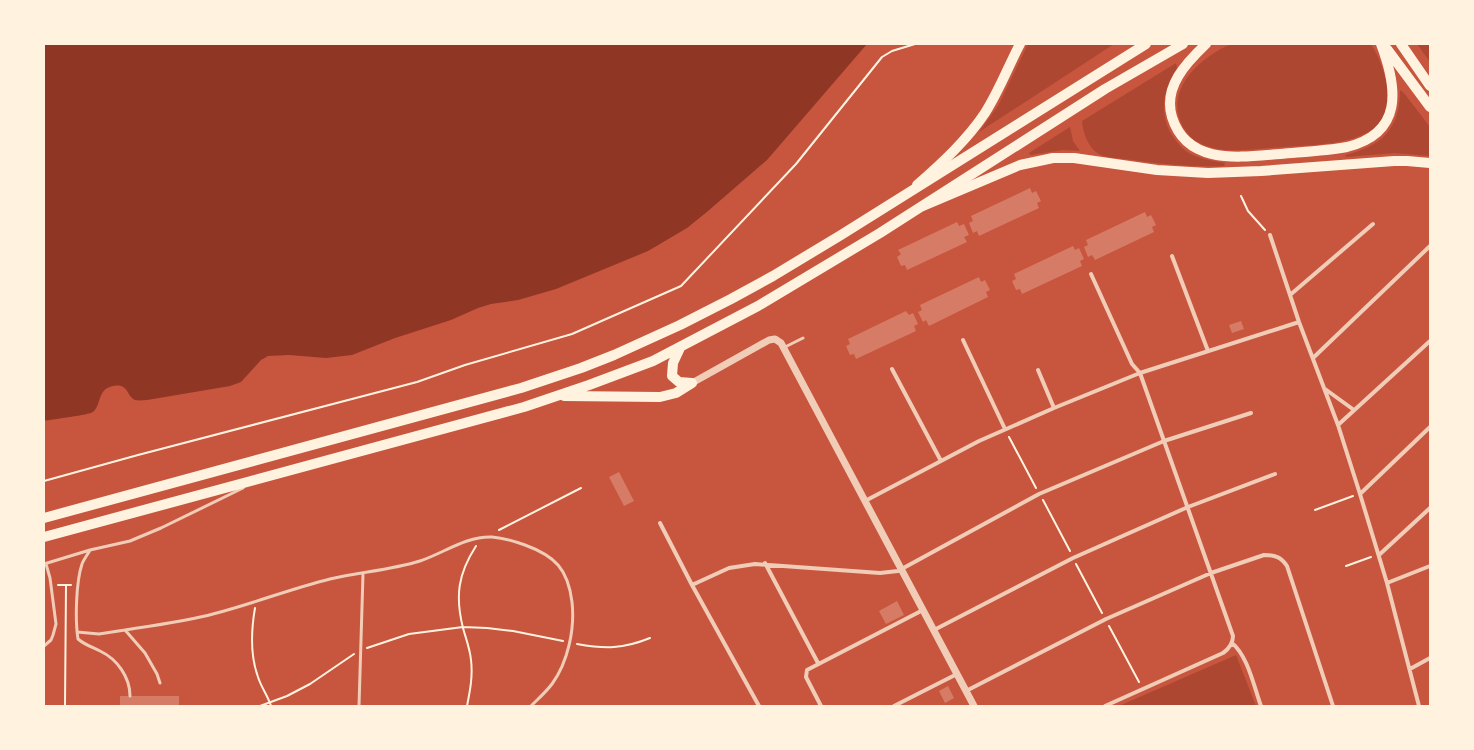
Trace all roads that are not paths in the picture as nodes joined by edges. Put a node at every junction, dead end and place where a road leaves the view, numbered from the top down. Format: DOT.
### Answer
graph roads {
  1 [pos="1020,44"];
  2 [pos="1146,44"];
  3 [pos="1183,44"];
  4 [pos="1206,44"];
  5 [pos="1382,44"];
  6 [pos="1401,44"];
  7 [pos="1430,86"];
  8 [pos="1430,107"];
  9 [pos="1430,163"];
  10 [pos="918,186"];
  11 [pos="923,206"];
  12 [pos="1373,224"];
  13 [pos="1270,235"];
  14 [pos="1430,246"];
  15 [pos="1172,256"];
  16 [pos="1091,274"];
  17 [pos="1290,294"];
  18 [pos="1299,322"];
  19 [pos="803,338"];
  20 [pos="963,340"];
  21 [pos="1430,341"];
  22 [pos="680,348"];
  23 [pos="784,348"];
  24 [pos="1208,351"];
  25 [pos="1313,358"];
  26 [pos="892,369"];
  27 [pos="1038,370"];
  28 [pos="1140,373"];
  29 [pos="692,383"];
  30 [pos="1324,389"];
  31 [pos="556,396"];
  32 [pos="1054,408"];
  33 [pos="1354,410"];
  34 [pos="1251,413"];
  35 [pos="1338,425"];
  36 [pos="1430,427"];
  37 [pos="1005,429"];
  38 [pos="1164,441"];
  39 [pos="941,461"];
  40 [pos="1275,474"];
  41 [pos="265,478"];
  42 [pos="1360,494"];
  43 [pos="865,501"];
  44 [pos="1188,507"];
  45 [pos="1430,508"];
  46 [pos="44,518"];
  47 [pos="660,523"];
  48 [pos="44,537"];
  49 [pos="90,550"];
  50 [pos="1378,555"];
  51 [pos="765,563"];
  52 [pos="45,564"];
  53 [pos="1430,566"];
  54 [pos="902,570"];
  55 [pos="1211,573"];
  56 [pos="363,574"];
  57 [pos="1386,583"];
  58 [pos="692,585"];
  59 [pos="923,610"];
  60 [pos="125,630"];
  61 [pos="934,630"];
  62 [pos="77,632"];
  63 [pos="1232,643"];
  64 [pos="44,646"];
  65 [pos="1430,658"];
  66 [pos="818,663"];
  67 [pos="1410,669"];
  68 [pos="957,674"];
  69 [pos="160,683"];
  70 [pos="966,691"];
  71 [pos="130,696"];
  72 [pos="359,706"];
  73 [pos="531,706"];
  74 [pos="759,706"];
  75 [pos="821,706"];
  76 [pos="894,706"];
  77 [pos="974,706"];
  78 [pos="1105,706"];
  79 [pos="1261,706"];
  80 [pos="1333,706"];
  81 [pos="1419,706"];
  1 -- 10 [label="main road"];
  2 -- 10 [label="main road"];
  3 -- 11 [label="main road"];
  4 -- 5 [label="main road"];
  5 -- 8 [label="main road"];
  6 -- 7 [label="main road"];
  9 -- 11 [label="main road"];
  10 -- 46 [label="main road"];
  11 -- 22 [label="main road"];
  12 -- 17 [label="street"];
  13 -- 17 [label="street"];
  14 -- 25 [label="street"];
  15 -- 24 [label="street"];
  16 -- 28 [label="street"];
  17 -- 18 [label="street"];
  18 -- 24 [label="street"];
  18 -- 25 [label="street"];
  19 -- 23 [label="lane"];
  20 -- 37 [label="street"];
  21 -- 33 [label="street"];
  22 -- 29 [label="main road"];
  22 -- 31 [label="main road"];
  23 -- 29 [label="street"];
  23 -- 43 [label="street"];
  24 -- 28 [label="street"];
  25 -- 30 [label="street"];
  26 -- 39 [label="street"];
  27 -- 32 [label="street"];
  28 -- 32 [label="street"];
  28 -- 38 [label="street"];
  29 -- 31 [label="main road"];
  30 -- 33 [label="street"];
  30 -- 35 [label="street"];
  31 -- 41 [label="main road"];
  32 -- 37 [label="street"];
  33 -- 35 [label="street"];
  34 -- 38 [label="street"];
  35 -- 42 [label="street"];
  36 -- 42 [label="street"];
  37 -- 39 [label="street"];
  38 -- 44 [label="street"];
  38 -- 54 [label="street"];
  39 -- 43 [label="street"];
  40 -- 44 [label="street"];
  41 -- 48 [label="main road"];
  41 -- 49 [label="lane"];
  42 -- 50 [label="street"];
  43 -- 54 [label="street"];
  44 -- 55 [label="street"];
  44 -- 61 [label="street"];
  45 -- 50 [label="street"];
  47 -- 58 [label="street"];
  49 -- 52 [label="lane"];
  49 -- 62 [label="lane"];
  50 -- 57 [label="street"];
  51 -- 54 [label="street"];
  51 -- 58 [label="street"];
  51 -- 66 [label="street"];
  52 -- 64 [label="lane"];
  53 -- 57 [label="street"];
  54 -- 59 [label="street"];
  55 -- 63 [label="street"];
  55 -- 70 [label="street"];
  55 -- 80 [label="street"];
  56 -- 60 [label="lane"];
  56 -- 72 [label="lane"];
  56 -- 73 [label="lane"];
  57 -- 67 [label="street"];
  58 -- 74 [label="street"];
  59 -- 61 [label="street"];
  59 -- 66 [label="street"];
  60 -- 62 [label="lane"];
  60 -- 69 [label="lane"];
  61 -- 68 [label="street"];
  62 -- 71 [label="lane"];
  63 -- 78 [label="street"];
  63 -- 79 [label="street"];
  65 -- 67 [label="street"];
  66 -- 75 [label="street"];
  67 -- 81 [label="street"];
  68 -- 70 [label="street"];
  68 -- 76 [label="street"];
  70 -- 77 [label="street"];
}
